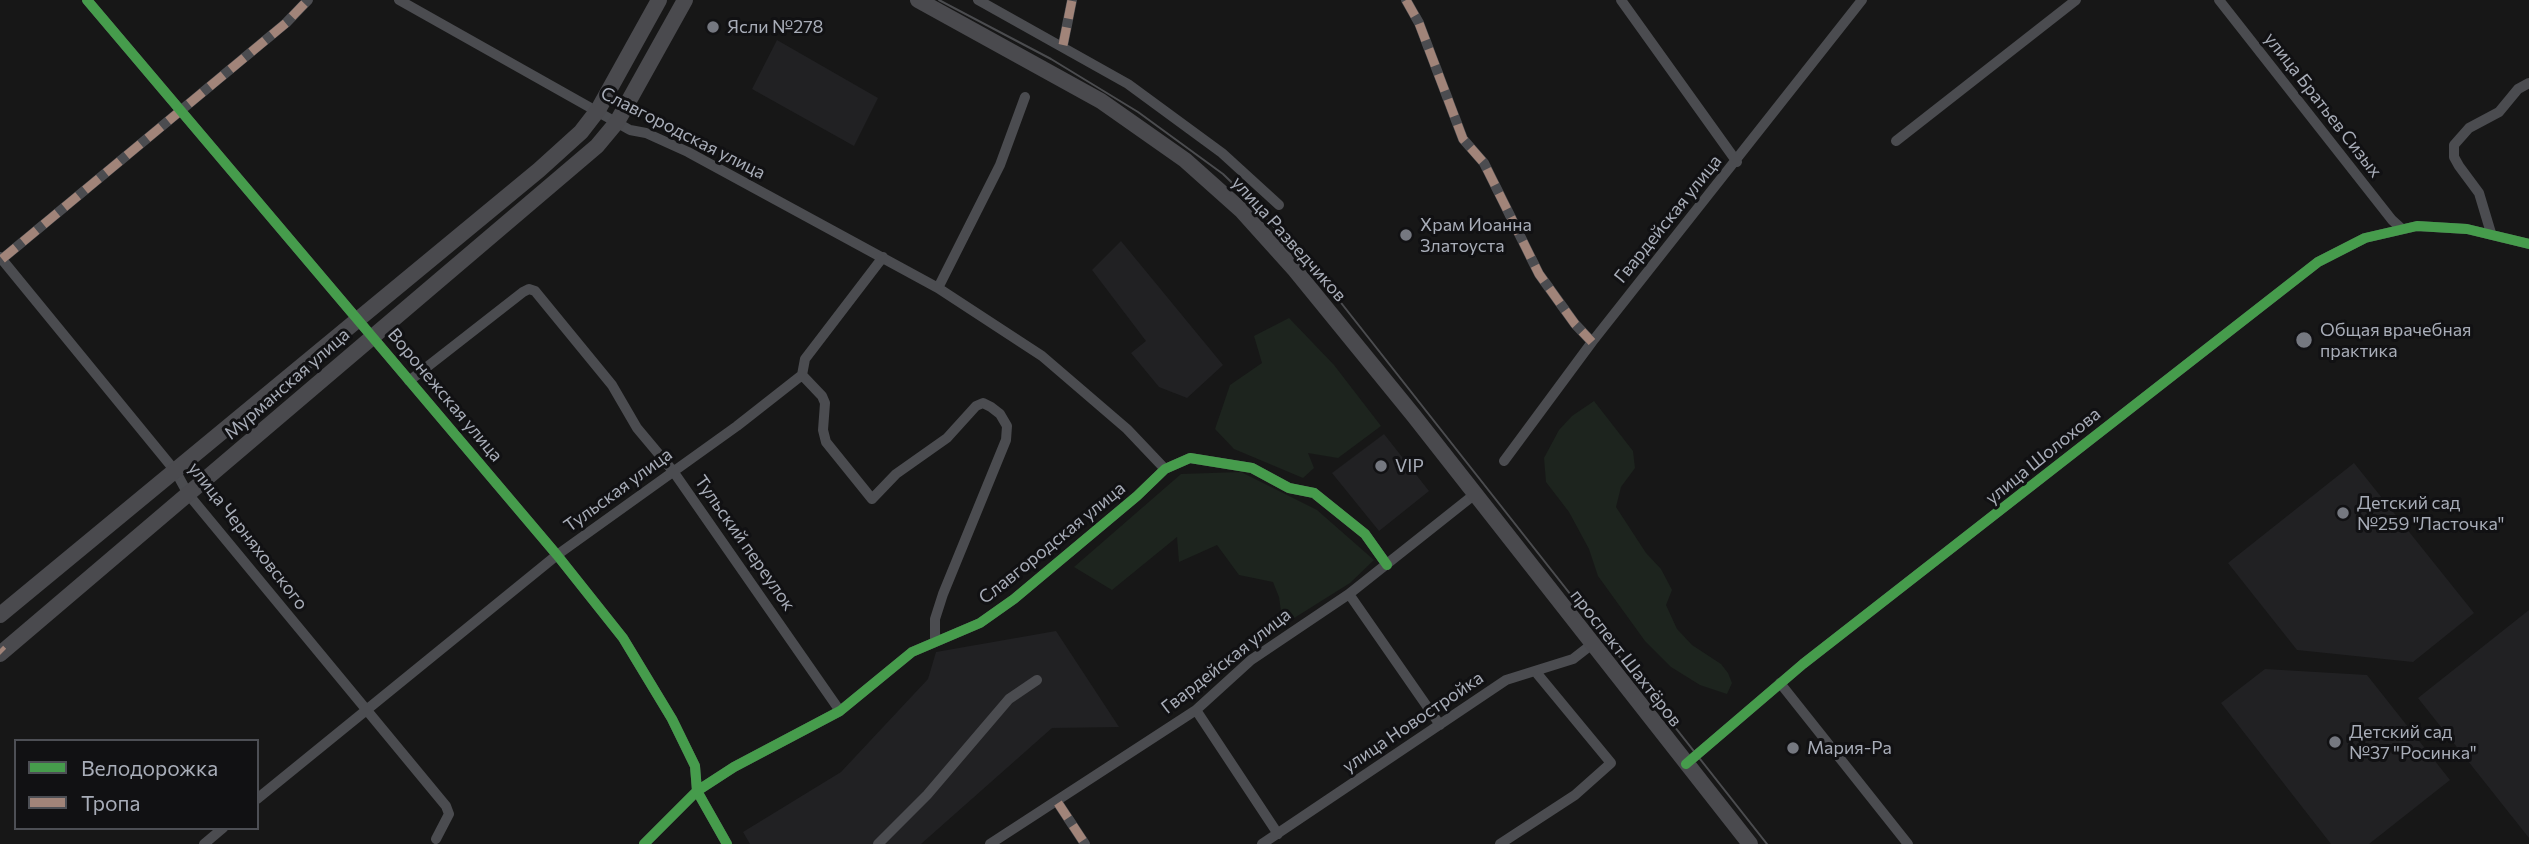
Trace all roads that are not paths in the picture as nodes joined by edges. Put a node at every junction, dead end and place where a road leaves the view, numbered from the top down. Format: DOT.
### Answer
graph roads {
  1 [pos="86,0"];
  2 [pos="308,0"];
  3 [pos="399,0"];
  4 [pos="659,0"];
  5 [pos="685,0"];
  6 [pos="918,0"];
  7 [pos="978,0"];
  8 [pos="1072,0"];
  9 [pos="1406,0"];
  10 [pos="1621,0"];
  11 [pos="1862,0"];
  12 [pos="2077,0"];
  13 [pos="2219,0"];
  14 [pos="1063,45"];
  15 [pos="2529,83"];
  16 [pos="1025,97"];
  17 [pos="598,110"];
  18 [pos="180,111"];
  19 [pos="617,122"];
  20 [pos="1896,141"];
  21 [pos="1737,162"];
  22 [pos="1279,205"];
  23 [pos="2402,229"];
  24 [pos="2491,233"];
  25 [pos="2529,244"];
  26 [pos="883,257"];
  27 [pos="1,258"];
  28 [pos="938,288"];
  29 [pos="357,319"];
  30 [pos="372,337"];
  31 [pos="1592,342"];
  32 [pos="802,375"];
  33 [pos="409,381"];
  34 [pos="1504,461"];
  35 [pos="1165,469"];
  36 [pos="673,471"];
  37 [pos="176,472"];
  38 [pos="188,494"];
  39 [pos="1475,494"];
  40 [pos="557,555"];
  41 [pos="1387,565"];
  42 [pos="1349,594"];
  43 [pos="0,615"];
  44 [pos="935,641"];
  45 [pos="1591,645"];
  46 [pos="1,652"];
  47 [pos="1535,671"];
  48 [pos="1037,680"];
  49 [pos="1780,683"];
  50 [pos="367,710"];
  51 [pos="1196,710"];
  52 [pos="840,711"];
  53 [pos="1440,725"];
  54 [pos="1685,764"];
  55 [pos="697,791"];
  56 [pos="259,797"];
  57 [pos="1058,803"];
  58 [pos="221,830"];
  59 [pos="1278,834"];
  60 [pos="436,839"];
  61 [pos="204,844"];
  62 [pos="644,844"];
  63 [pos="727,844"];
  64 [pos="878,844"];
  65 [pos="990,844"];
  66 [pos="1086,844"];
  67 [pos="1262,844"];
  68 [pos="1500,844"];
  69 [pos="1750,844"];
  70 [pos="1908,844"];
  1 -- 18 [label="street, Воронежская улица"];
  2 -- 18 [label="street"];
  3 -- 17 [label="street, Славгородская улица"];
  4 -- 17 [label="main road, Мурманская улица"];
  5 -- 19 [label="main road, Мурманская улица"];
  6 -- 39 [label="main road, улица Разведчиков"];
  7 -- 14 [label="street, улица Разведчиков"];
  8 -- 14 [label="street"];
  9 -- 31 [label="street"];
  10 -- 21 [label="street"];
  11 -- 21 [label="street, Гвардейская улица"];
  12 -- 20 [label="street"];
  13 -- 23 [label="street, улица Братьев Сизых"];
  14 -- 22 [label="street, улица Разведчиков"];
  15 -- 24 [label="street"];
  16 -- 28 [label="street"];
  17 -- 19 [label="street, Славгородская улица"];
  17 -- 29 [label="main road, Мурманская улица"];
  18 -- 27 [label="street"];
  18 -- 29 [label="street, Воронежская улица"];
  19 -- 26 [label="street, Славгородская улица"];
  19 -- 30 [label="main road, Мурманская улица"];
  21 -- 31 [label="street, Гвардейская улица"];
  23 -- 24 [label="street, улица Шолохова"];
  23 -- 49 [label="street, улица Шолохова"];
  24 -- 25 [label="street, улица Шолохова"];
  26 -- 28 [label="street, Славгородская улица"];
  26 -- 32 [label="street, Тульская улица"];
  27 -- 37 [label="street, улица Черняховского"];
  28 -- 35 [label="street, Славгородская улица"];
  29 -- 30 [label="street, Воронежская улица"];
  29 -- 37 [label="main road, Мурманская улица"];
  30 -- 33 [label="street, Воронежская улица"];
  30 -- 38 [label="main road, Мурманская улица"];
  31 -- 34 [label="street, Гвардейская улица"];
  32 -- 36 [label="street, Тульская улица"];
  32 -- 44 [label="street"];
  33 -- 36 [label="street, Тульский переулок"];
  33 -- 40 [label="street, Воронежская улица"];
  35 -- 41 [label="street"];
  35 -- 44 [label="street, Славгородская улица"];
  36 -- 40 [label="street, Тульская улица"];
  36 -- 52 [label="street, Тульский переулок"];
  37 -- 38 [label="street, улица Черняховского"];
  37 -- 43 [label="main road, Мурманская улица"];
  38 -- 46 [label="main road, Мурманская улица"];
  38 -- 50 [label="street, улица Черняховского"];
  39 -- 41 [label="street, Гвардейская улица"];
  39 -- 45 [label="main road, проспект Шахтёров"];
  40 -- 50 [label="street, Тульская улица"];
  40 -- 55 [label="street, Воронежская улица"];
  41 -- 42 [label="street, Гвардейская улица"];
  42 -- 51 [label="street, Гвардейская улица"];
  42 -- 53 [label="street"];
  44 -- 52 [label="street, Славгородская улица"];
  45 -- 47 [label="street, улица Новостройка"];
  45 -- 54 [label="main road, проспект Шахтёров"];
  47 -- 53 [label="street, улица Новостройка"];
  47 -- 68 [label="street"];
  48 -- 64 [label="street"];
  49 -- 54 [label="street, улица Шолохова"];
  49 -- 70 [label="street"];
  50 -- 56 [label="street, Тульская улица"];
  50 -- 60 [label="street, улица Черняховского"];
  51 -- 57 [label="street, Гвардейская улица"];
  51 -- 59 [label="street"];
  52 -- 55 [label="street, Славгородская улица"];
  53 -- 59 [label="street, улица Новостройка"];
  54 -- 69 [label="main road, проспект Шахтёров"];
  55 -- 62 [label="street, Славгородская улица"];
  55 -- 63 [label="street, Воронежская улица"];
  57 -- 65 [label="street, Гвардейская улица"];
  57 -- 66 [label="street"];
  58 -- 61 [label="street"];
  59 -- 67 [label="street, улица Новостройка"];
}
